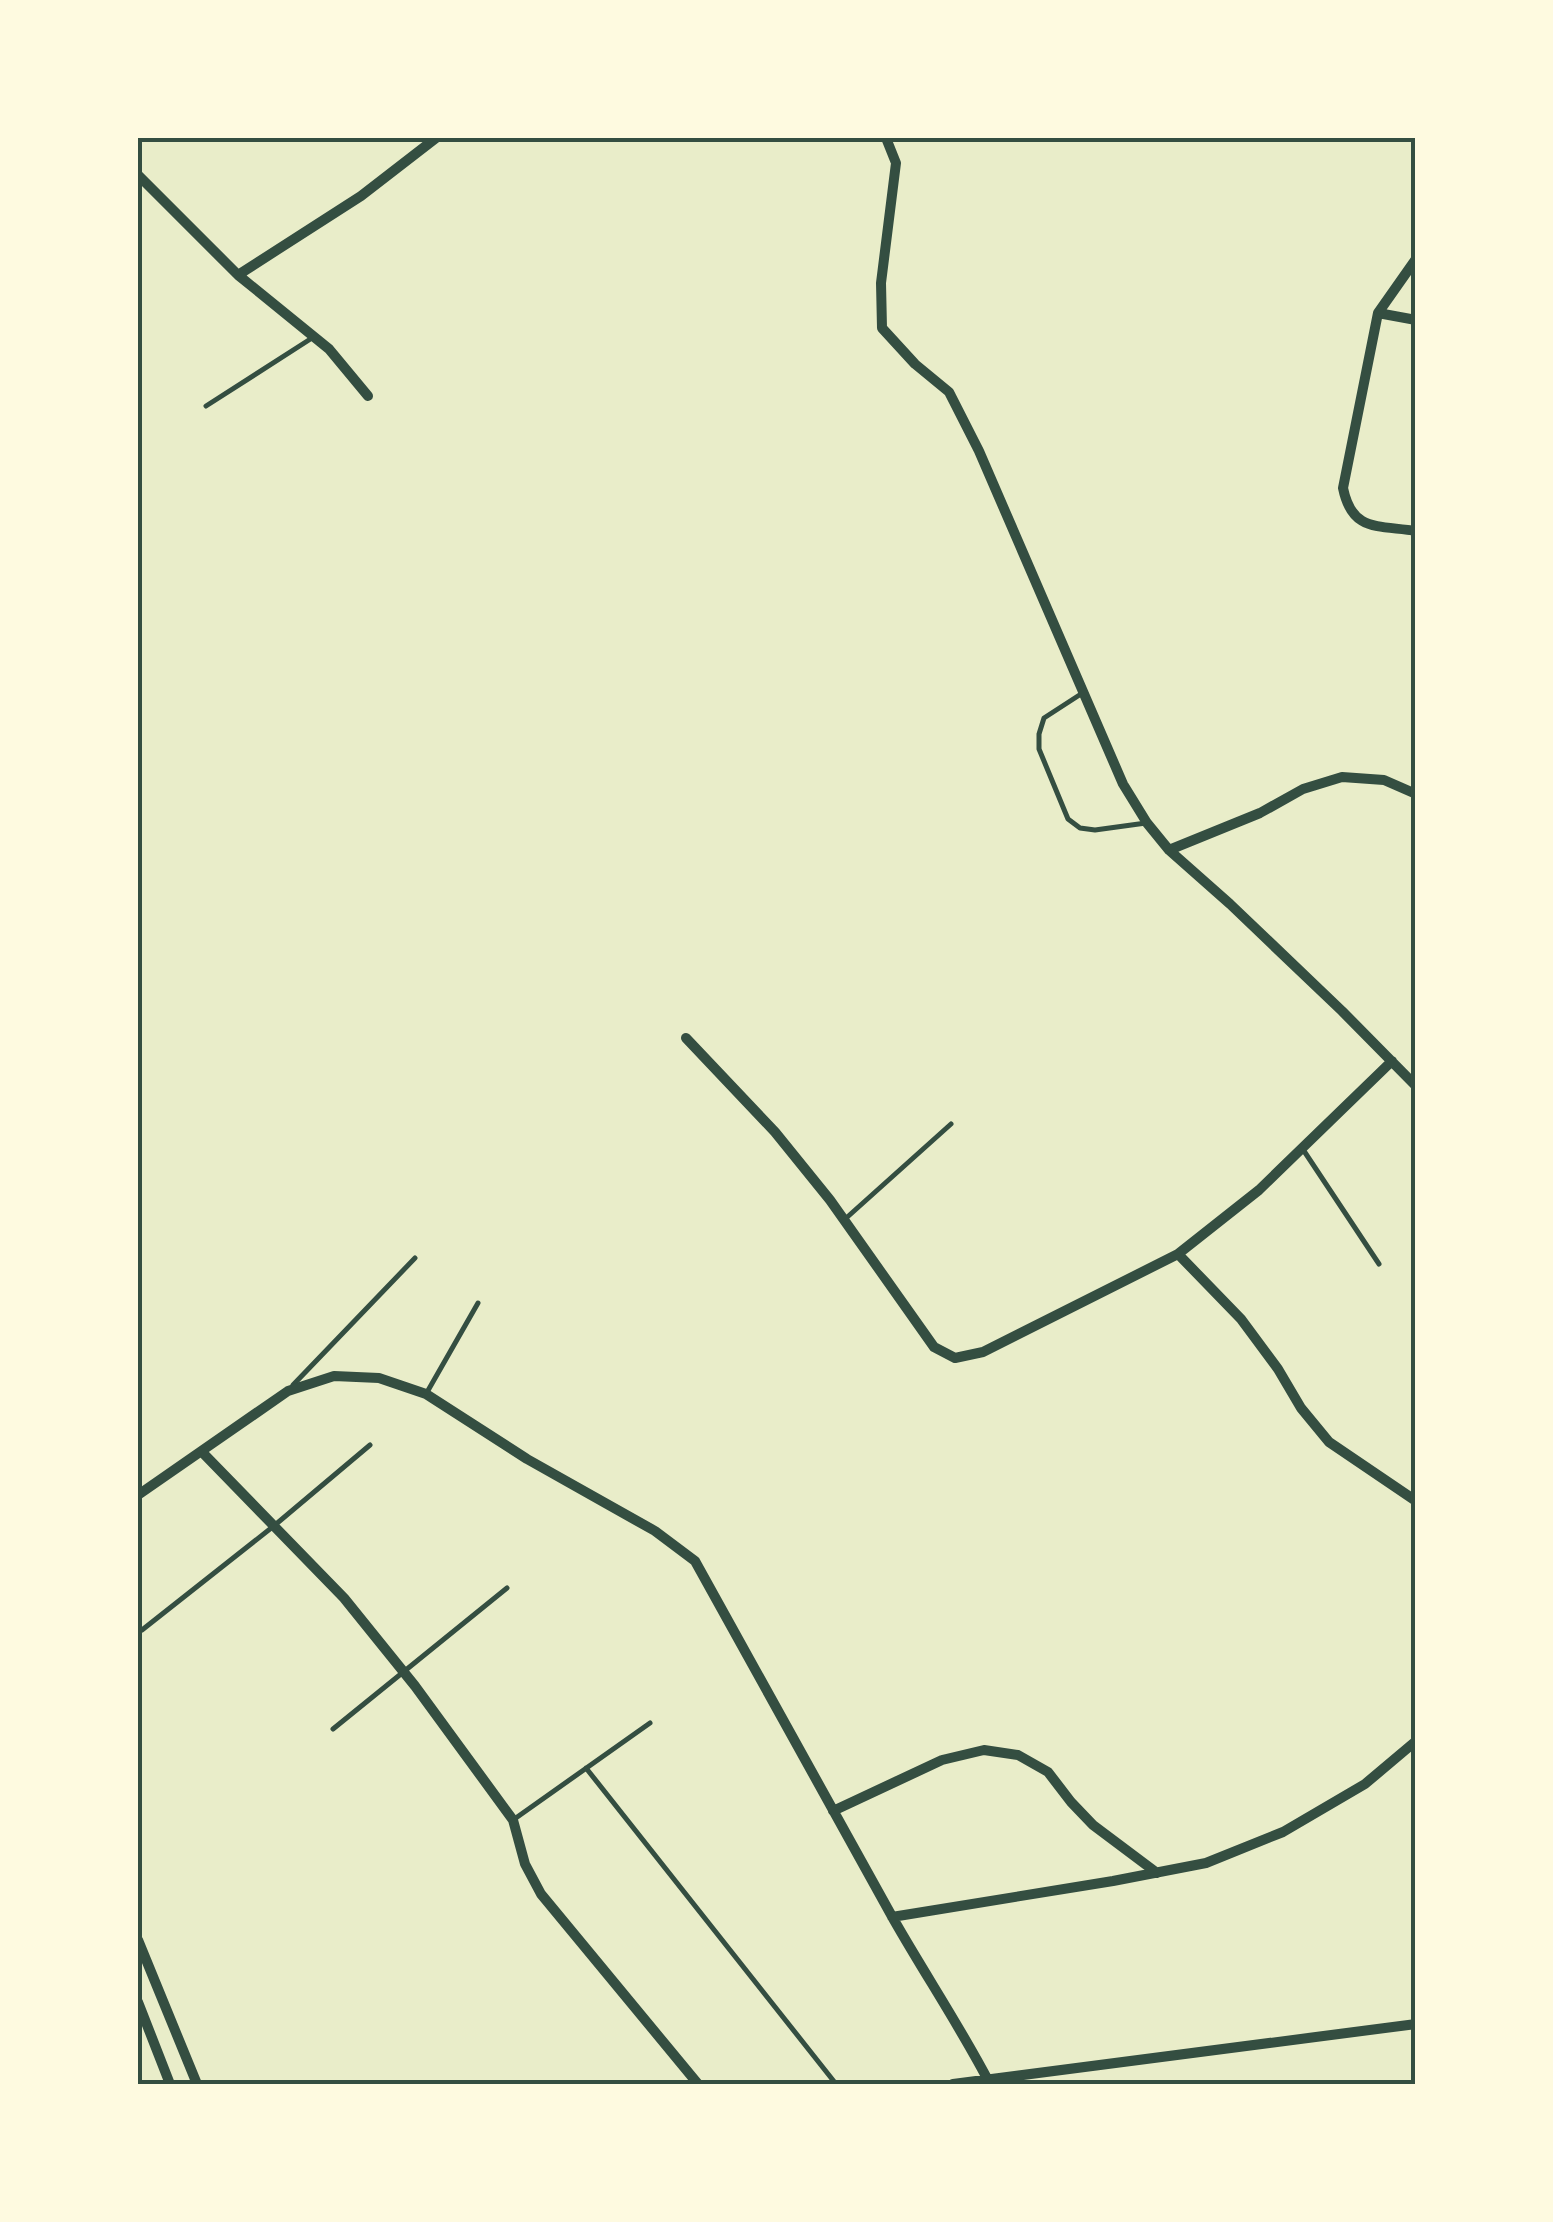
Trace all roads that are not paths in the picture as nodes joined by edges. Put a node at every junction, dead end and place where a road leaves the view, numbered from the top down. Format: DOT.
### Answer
graph roads {
  1 [pos="436,138"];
  2 [pos="886,138"];
  3 [pos="138,175"];
  4 [pos="1416,259"];
  5 [pos="238,274"];
  6 [pos="1378,313"];
  7 [pos="1416,320"];
  8 [pos="315,337"];
  9 [pos="368,396"];
  10 [pos="206,406"];
  11 [pos="1416,531"];
  12 [pos="1084,692"];
  13 [pos="1416,794"];
  14 [pos="1147,822"];
  15 [pos="1169,850"];
  16 [pos="686,1038"];
  17 [pos="1392,1061"];
  18 [pos="1416,1086"];
  19 [pos="950,1124"];
  20 [pos="1302,1148"];
  21 [pos="844,1220"];
  22 [pos="1178,1254"];
  23 [pos="415,1258"];
  24 [pos="1378,1264"];
  25 [pos="478,1303"];
  26 [pos="288,1391"];
  27 [pos="426,1394"];
  28 [pos="370,1445"];
  29 [pos="202,1452"];
  30 [pos="138,1494"];
  31 [pos="1416,1500"];
  32 [pos="275,1526"];
  33 [pos="507,1588"];
  34 [pos="142,1630"];
  35 [pos="403,1672"];
  36 [pos="650,1723"];
  37 [pos="332,1729"];
  38 [pos="1416,1741"];
  39 [pos="586,1768"];
  40 [pos="832,1811"];
  41 [pos="513,1820"];
  42 [pos="1157,1873"];
  43 [pos="892,1917"];
  44 [pos="138,1940"];
  45 [pos="138,2002"];
  46 [pos="1416,2024"];
  47 [pos="989,2082"];
  48 [pos="170,2084"];
  49 [pos="197,2084"];
  50 [pos="698,2084"];
  51 [pos="836,2084"];
  52 [pos="953,2084"];
  1 -- 5 [label="street"];
  2 -- 12 [label="street"];
  3 -- 5 [label="street"];
  4 -- 6 [label="street"];
  5 -- 8 [label="street"];
  6 -- 7 [label="street"];
  6 -- 11 [label="street"];
  8 -- 9 [label="street"];
  8 -- 10 [label="lane"];
  12 -- 14 [label="street"];
  12 -- 14 [label="lane"];
  13 -- 15 [label="street"];
  14 -- 15 [label="street"];
  15 -- 17 [label="street"];
  16 -- 21 [label="street"];
  17 -- 18 [label="street"];
  17 -- 20 [label="street"];
  19 -- 21 [label="lane"];
  20 -- 22 [label="street"];
  20 -- 24 [label="lane"];
  21 -- 22 [label="street"];
  22 -- 31 [label="street"];
  23 -- 26 [label="lane"];
  25 -- 27 [label="lane"];
  26 -- 27 [label="street"];
  26 -- 29 [label="street"];
  27 -- 40 [label="street"];
  28 -- 32 [label="lane"];
  29 -- 30 [label="street"];
  29 -- 32 [label="street"];
  32 -- 34 [label="lane"];
  32 -- 35 [label="street"];
  33 -- 35 [label="lane"];
  35 -- 37 [label="lane"];
  35 -- 41 [label="street"];
  36 -- 39 [label="lane"];
  38 -- 42 [label="street"];
  39 -- 41 [label="lane"];
  39 -- 51 [label="lane"];
  40 -- 42 [label="street"];
  40 -- 43 [label="street"];
  41 -- 50 [label="street"];
  42 -- 43 [label="street"];
  43 -- 47 [label="street"];
  44 -- 49 [label="street"];
  45 -- 48 [label="street"];
  46 -- 47 [label="street"];
  47 -- 52 [label="street"];
}
